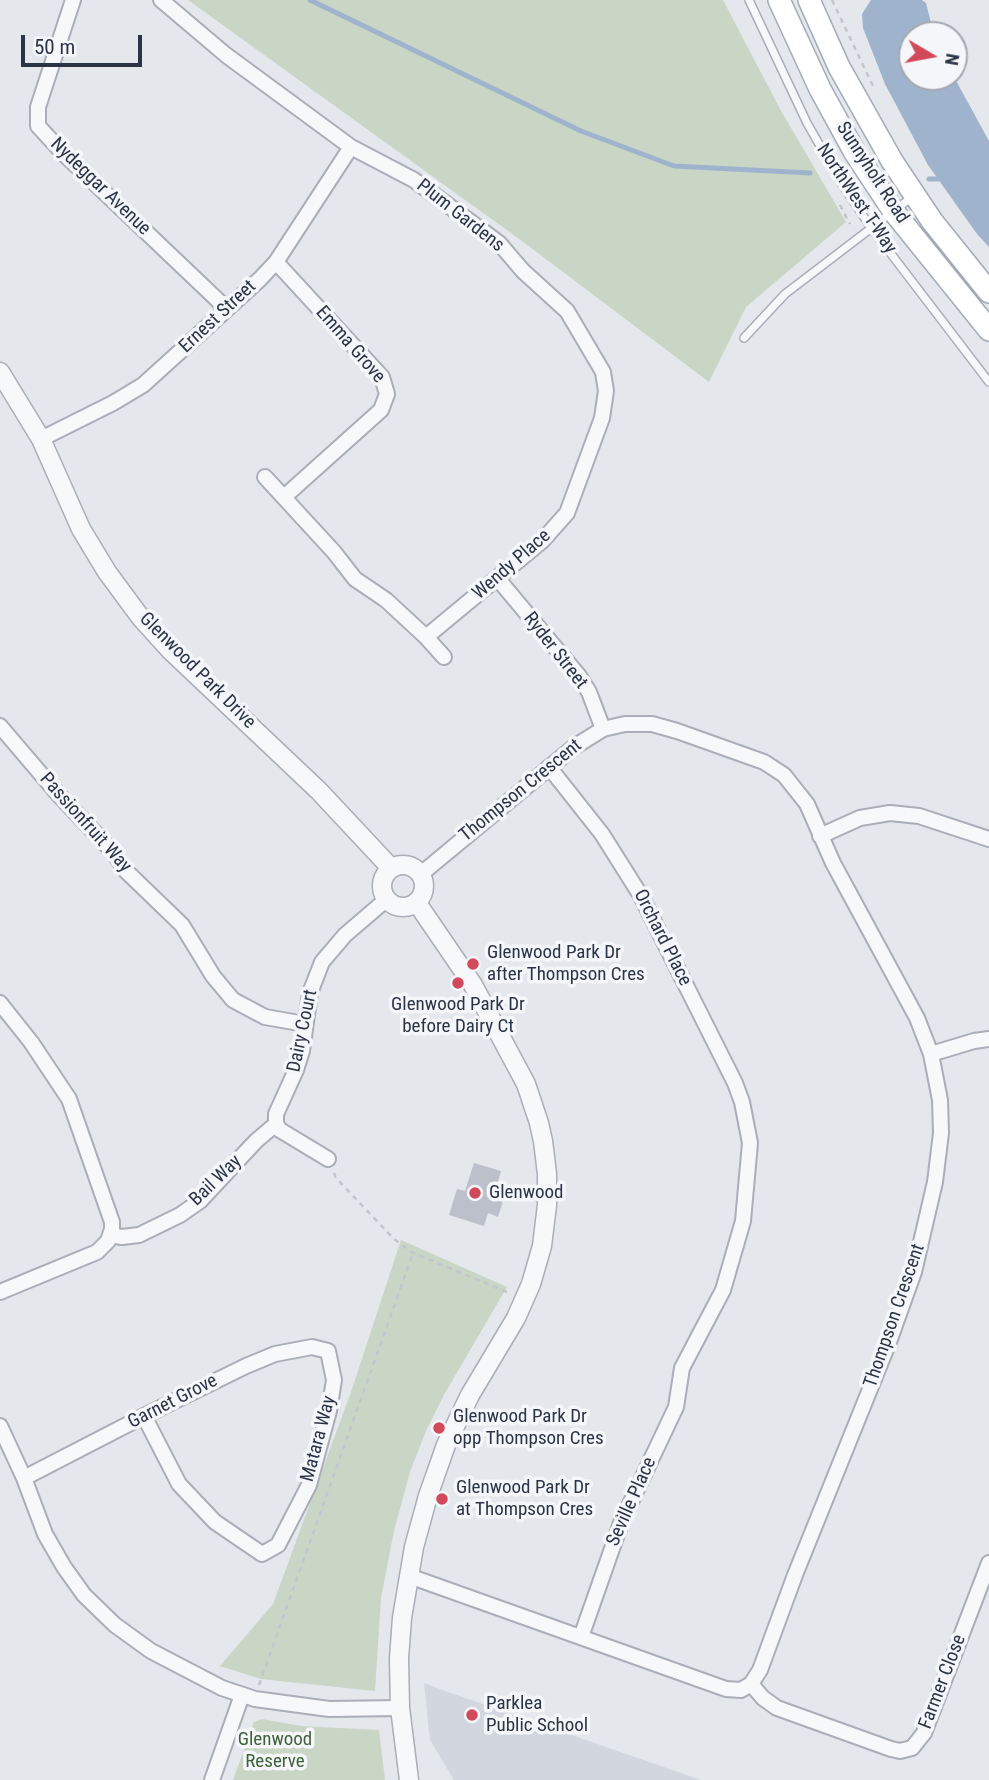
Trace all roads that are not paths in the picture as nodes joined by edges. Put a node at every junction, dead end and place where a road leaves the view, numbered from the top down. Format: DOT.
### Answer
graph roads {
  1 [pos="74,0"];
  2 [pos="161,0"];
  3 [pos="749,0"];
  4 [pos="779,0"];
  5 [pos="809,0"];
  6 [pos="351,147"];
  7 [pos="914,195"];
  8 [pos="894,212"];
  9 [pos="872,229"];
  10 [pos="276,262"];
  11 [pos="989,292"];
  12 [pos="227,309"];
  13 [pos="989,330"];
  14 [pos="744,338"];
  15 [pos="0,372"];
  16 [pos="603,372"];
  17 [pos="989,383"];
  18 [pos="41,439"];
  19 [pos="265,477"];
  20 [pos="284,497"];
  21 [pos="498,579"];
  22 [pos="426,637"];
  23 [pos="444,657"];
  24 [pos="0,726"];
  25 [pos="603,729"];
  26 [pos="549,767"];
  27 [pos="820,836"];
  28 [pos="989,839"];
  29 [pos="391,869"];
  30 [pos="421,874"];
  31 [pos="387,899"];
  32 [pos="416,903"];
  33 [pos="0,1003"];
  34 [pos="305,1024"];
  35 [pos="989,1039"];
  36 [pos="931,1054"];
  37 [pos="276,1124"];
  38 [pos="328,1159"];
  39 [pos="110,1235"];
  40 [pos="0,1292"];
  41 [pos="328,1351"];
  42 [pos="682,1368"];
  43 [pos="144,1416"];
  44 [pos="0,1426"];
  45 [pos="24,1478"];
  46 [pos="989,1563"];
  47 [pos="409,1576"];
  48 [pos="581,1637"];
  49 [pos="751,1684"];
  50 [pos="242,1695"];
  51 [pos="400,1708"];
  52 [pos="212,1780"];
  53 [pos="409,1780"];
  1 -- 12 [label="street, Nydeggar Avenue"];
  2 -- 6 [label="street, Plum Gardens"];
  3 -- 9 [label="lane, NorthWest T-Way"];
  4 -- 8 [label="main road, Sunnyholt Road"];
  5 -- 7 [label="main road, Sunnyholt Road"];
  6 -- 10 [label="street, Ernest Street"];
  6 -- 16 [label="street, Plum Gardens"];
  7 -- 8 [label="lane"];
  7 -- 11 [label="main road, Sunnyholt Road"];
  8 -- 9 [label="lane"];
  8 -- 13 [label="main road, Sunnyholt Road"];
  9 -- 14 [label="lane"];
  9 -- 17 [label="lane, NorthWest T-Way"];
  10 -- 12 [label="street, Ernest Street"];
  10 -- 20 [label="street, Emma Grove"];
  12 -- 18 [label="street, Ernest Street"];
  15 -- 18 [label="street, Glenwood Park Drive"];
  16 -- 21 [label="street, Wendy Place"];
  18 -- 29 [label="street, Glenwood Park Drive"];
  19 -- 20 [label="street"];
  20 -- 22 [label="street"];
  21 -- 22 [label="street, Wendy Place"];
  21 -- 25 [label="street, Ryder Street"];
  22 -- 23 [label="street"];
  24 -- 34 [label="street, Passionfruit Way"];
  25 -- 26 [label="street, Thompson Crescent"];
  25 -- 27 [label="street, Thompson Crescent"];
  26 -- 30 [label="street, Thompson Crescent"];
  26 -- 42 [label="street, Orchard Place"];
  27 -- 28 [label="street"];
  27 -- 36 [label="street, Thompson Crescent"];
  29 -- 30 [label="street"];
  29 -- 31 [label="street"];
  30 -- 32 [label="street"];
  31 -- 32 [label="street"];
  31 -- 34 [label="street, Dairy Court"];
  32 -- 47 [label="street"];
  33 -- 39 [label="street"];
  34 -- 37 [label="street, Dairy Court"];
  35 -- 36 [label="street"];
  36 -- 49 [label="street, Thompson Crescent"];
  37 -- 38 [label="street"];
  37 -- 39 [label="street, Bail Way"];
  39 -- 40 [label="street"];
  41 -- 43 [label="street, Garnet Grove"];
  41 -- 43 [label="street, Matara Way"];
  42 -- 48 [label="street, Seville Place"];
  43 -- 45 [label="street, Garnet Grove"];
  44 -- 45 [label="street"];
  45 -- 50 [label="street"];
  46 -- 49 [label="street, Farmer Close"];
  47 -- 48 [label="street"];
  47 -- 51 [label="street"];
  48 -- 49 [label="street"];
  50 -- 51 [label="street"];
  50 -- 52 [label="street"];
  51 -- 53 [label="street"];
}
